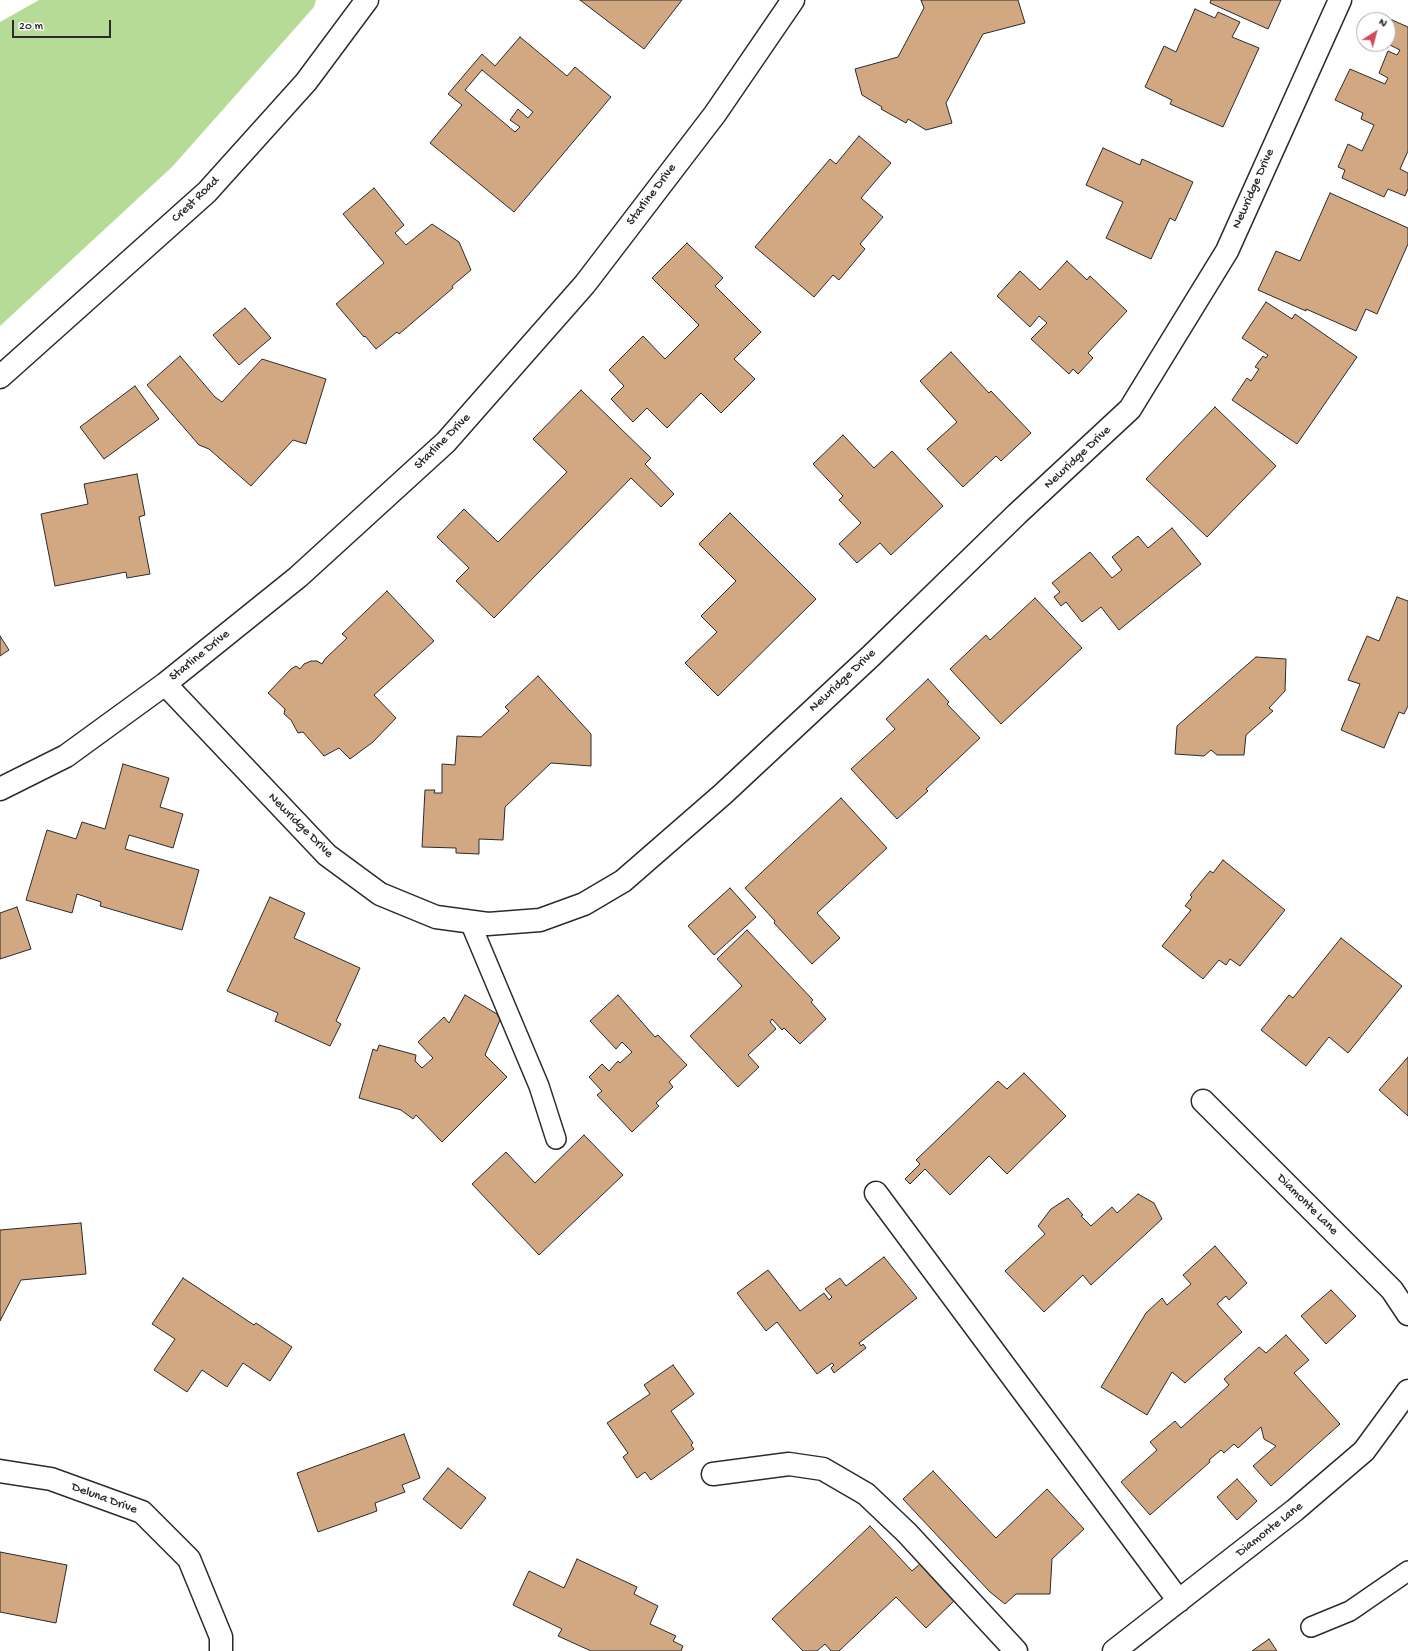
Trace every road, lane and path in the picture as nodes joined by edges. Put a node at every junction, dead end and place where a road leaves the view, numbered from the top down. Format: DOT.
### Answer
graph roads {
  1 [pos="367,0"];
  2 [pos="793,0"];
  3 [pos="1340,0"];
  4 [pos="0,377"];
  5 [pos="165,684"];
  6 [pos="0,789"];
  7 [pos="470,922"];
  8 [pos="1203,1100"];
  9 [pos="556,1139"];
  10 [pos="876,1193"];
  11 [pos="1408,1314"];
  12 [pos="1408,1391"];
  13 [pos="0,1471"];
  14 [pos="713,1474"];
  15 [pos="1408,1571"];
  16 [pos="1179,1601"];
  17 [pos="1311,1627"];
  18 [pos="221,1651"];
  19 [pos="1016,1651"];
  20 [pos="1114,1651"];
  1 -- 4 [label="street, Crest Road"];
  2 -- 5 [label="street, Starline Drive"];
  3 -- 7 [label="street, Newridge Drive"];
  5 -- 6 [label="street, Starline Drive"];
  5 -- 7 [label="street, Newridge Drive"];
  7 -- 9 [label="lane"];
  8 -- 11 [label="street, Diamonte Lane"];
  10 -- 16 [label="street"];
  12 -- 16 [label="street, Diamonte Lane"];
  13 -- 18 [label="street, Deluna Drive"];
  14 -- 19 [label="street"];
  15 -- 17 [label="lane"];
  16 -- 20 [label="street, Diamonte Lane"];
}
